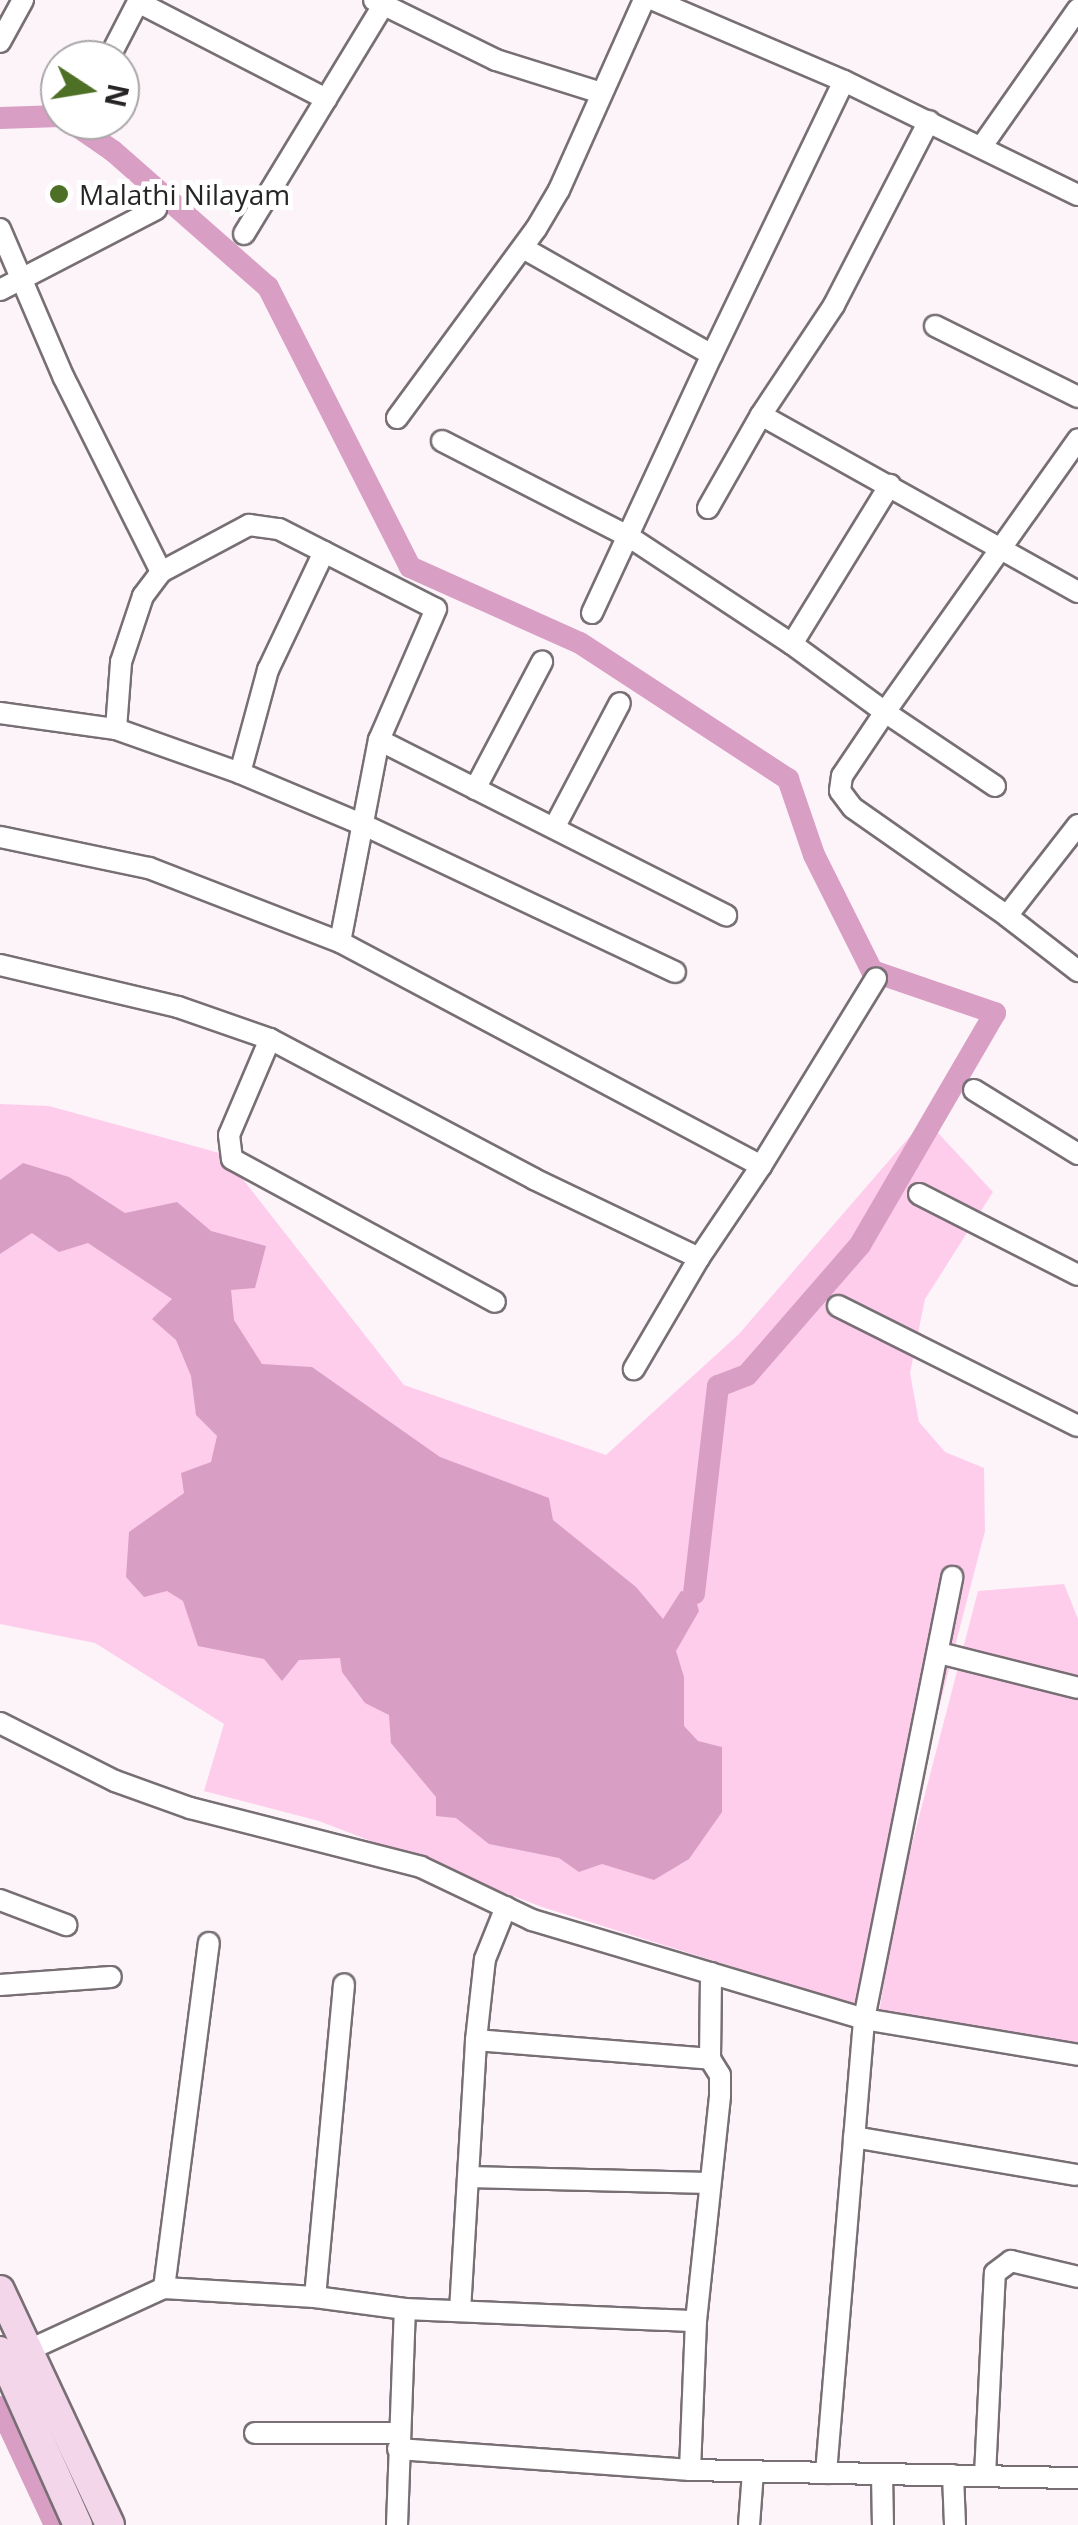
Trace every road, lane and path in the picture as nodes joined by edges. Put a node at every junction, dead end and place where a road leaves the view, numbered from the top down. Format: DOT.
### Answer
graph roads {
  1 [pos="23,0"];
  2 [pos="644,0"];
  3 [pos="654,0"];
  4 [pos="138,1"];
  5 [pos="381,2"];
  6 [pos="1078,11"];
  7 [pos="118,40"];
  8 [pos="0,42"];
  9 [pos="844,81"];
  10 [pos="601,94"];
  11 [pos="326,99"];
  12 [pos="929,122"];
  13 [pos="982,146"];
  14 [pos="1078,194"];
  15 [pos="156,209"];
  16 [pos="0,229"];
  17 [pos="244,234"];
  18 [pos="523,248"];
  19 [pos="21,280"];
  20 [pos="0,290"];
  21 [pos="935,326"];
  22 [pos="712,355"];
  23 [pos="1078,397"];
  24 [pos="761,415"];
  25 [pos="397,418"];
  26 [pos="1078,439"];
  27 [pos="442,441"];
  28 [pos="890,484"];
  29 [pos="708,508"];
  30 [pos="628,536"];
  31 [pos="1001,545"];
  32 [pos="324,552"];
  33 [pos="161,572"];
  34 [pos="1078,592"];
  35 [pos="592,613"];
  36 [pos="792,644"];
  37 [pos="542,662"];
  38 [pos="620,702"];
  39 [pos="885,712"];
  40 [pos="0,713"];
  41 [pos="116,729"];
  42 [pos="379,740"];
  43 [pos="240,774"];
  44 [pos="995,786"];
  45 [pos="474,788"];
  46 [pos="1078,824"];
  47 [pos="364,825"];
  48 [pos="554,828"];
  49 [pos="0,836"];
  50 [pos="726,915"];
  51 [pos="1007,916"];
  52 [pos="340,942"];
  53 [pos="0,966"];
  54 [pos="1078,971"];
  55 [pos="675,972"];
  56 [pos="876,978"];
  57 [pos="270,1039"];
  58 [pos="974,1090"];
  59 [pos="1078,1154"];
  60 [pos="761,1166"];
  61 [pos="919,1194"];
  62 [pos="699,1258"];
  63 [pos="1078,1274"];
  64 [pos="494,1302"];
  65 [pos="838,1306"];
  66 [pos="634,1369"];
  67 [pos="1078,1426"];
  68 [pos="952,1577"];
  69 [pos="938,1653"];
  70 [pos="1078,1688"];
  71 [pos="0,1723"];
  72 [pos="0,1900"];
  73 [pos="506,1908"];
  74 [pos="66,1925"];
  75 [pos="208,1943"];
  76 [pos="710,1973"];
  77 [pos="111,1976"];
  78 [pos="344,1984"];
  79 [pos="0,1985"];
  80 [pos="864,2019"];
  81 [pos="476,2040"];
  82 [pos="1078,2056"];
  83 [pos="710,2059"];
  84 [pos="854,2137"];
  85 [pos="468,2176"];
  86 [pos="1076,2176"];
  87 [pos="710,2183"];
  88 [pos="1078,2277"];
  89 [pos="164,2288"];
  90 [pos="0,2290"];
  91 [pos="315,2297"];
  92 [pos="406,2309"];
  93 [pos="460,2311"];
  94 [pos="696,2320"];
  95 [pos="8,2357"];
  96 [pos="254,2433"];
  97 [pos="399,2441"];
  98 [pos="690,2470"];
  99 [pos="753,2472"];
  100 [pos="826,2474"];
  101 [pos="882,2474"];
  102 [pos="953,2475"];
  103 [pos="985,2475"];
  104 [pos="1078,2478"];
  105 [pos="78,2525"];
  106 [pos="110,2525"];
  107 [pos="397,2525"];
  108 [pos="749,2525"];
  109 [pos="883,2525"];
  110 [pos="955,2525"];
  1 -- 8 [label="street"];
  2 -- 10 [label="street"];
  3 -- 9 [label="street"];
  4 -- 7 [label="street"];
  4 -- 11 [label="street"];
  5 -- 10 [label="street"];
  5 -- 11 [label="street"];
  6 -- 13 [label="street"];
  9 -- 12 [label="street"];
  9 -- 22 [label="street"];
  10 -- 18 [label="street"];
  11 -- 17 [label="street"];
  12 -- 13 [label="street"];
  12 -- 24 [label="street"];
  13 -- 14 [label="street"];
  15 -- 19 [label="street"];
  16 -- 19 [label="street"];
  18 -- 22 [label="street"];
  18 -- 25 [label="street"];
  19 -- 20 [label="street"];
  19 -- 33 [label="street"];
  21 -- 23 [label="street"];
  22 -- 30 [label="street"];
  24 -- 28 [label="street"];
  24 -- 29 [label="street"];
  26 -- 31 [label="street"];
  27 -- 30 [label="street"];
  28 -- 31 [label="street"];
  28 -- 36 [label="street"];
  30 -- 35 [label="street"];
  30 -- 36 [label="street"];
  31 -- 34 [label="street"];
  31 -- 39 [label="street"];
  32 -- 33 [label="street"];
  32 -- 42 [label="street"];
  32 -- 43 [label="street"];
  33 -- 41 [label="street"];
  36 -- 39 [label="street"];
  37 -- 45 [label="street"];
  38 -- 48 [label="street"];
  39 -- 44 [label="street"];
  39 -- 51 [label="street"];
  40 -- 41 [label="street"];
  41 -- 43 [label="street"];
  42 -- 45 [label="street"];
  42 -- 47 [label="street"];
  43 -- 47 [label="street"];
  45 -- 48 [label="street"];
  46 -- 51 [label="street"];
  47 -- 52 [label="street"];
  47 -- 55 [label="street"];
  48 -- 50 [label="street"];
  49 -- 52 [label="street"];
  51 -- 54 [label="street"];
  52 -- 60 [label="street"];
  53 -- 57 [label="street"];
  56 -- 60 [label="street"];
  57 -- 62 [label="street"];
  57 -- 64 [label="street"];
  58 -- 59 [label="street"];
  60 -- 62 [label="street"];
  61 -- 63 [label="street"];
  62 -- 66 [label="street"];
  65 -- 67 [label="street"];
  68 -- 69 [label="street"];
  69 -- 70 [label="street"];
  69 -- 80 [label="street"];
  71 -- 73 [label="street"];
  72 -- 74 [label="street"];
  73 -- 76 [label="street"];
  73 -- 81 [label="street"];
  75 -- 89 [label="street"];
  76 -- 80 [label="street"];
  76 -- 83 [label="street"];
  77 -- 79 [label="street"];
  78 -- 91 [label="street"];
  80 -- 82 [label="street"];
  80 -- 84 [label="street"];
  81 -- 83 [label="street"];
  81 -- 85 [label="street"];
  83 -- 87 [label="street"];
  84 -- 86 [label="street"];
  84 -- 100 [label="street"];
  85 -- 87 [label="street"];
  85 -- 93 [label="street"];
  87 -- 94 [label="street"];
  88 -- 103 [label="street"];
  89 -- 91 [label="street"];
  89 -- 95 [label="street"];
  90 -- 95 [label="main road"];
  91 -- 92 [label="street"];
  92 -- 93 [label="street"];
  92 -- 97 [label="street"];
  93 -- 94 [label="street"];
  94 -- 98 [label="street"];
  95 -- 105 [label="main road"];
  95 -- 106 [label="main road"];
  96 -- 97 [label="street"];
  97 -- 98 [label="street"];
  97 -- 107 [label="street"];
  98 -- 99 [label="street"];
  99 -- 100 [label="street"];
  99 -- 108 [label="street"];
  100 -- 101 [label="street"];
  101 -- 102 [label="street"];
  101 -- 109 [label="street"];
  102 -- 103 [label="street"];
  102 -- 110 [label="street"];
  103 -- 104 [label="street"];
}
